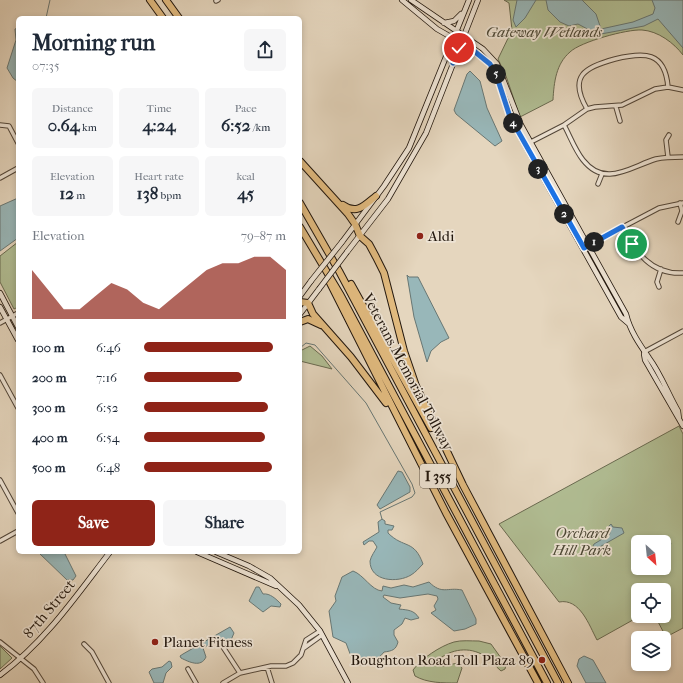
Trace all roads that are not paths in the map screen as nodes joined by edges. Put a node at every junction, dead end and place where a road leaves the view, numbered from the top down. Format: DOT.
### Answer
graph roads {
  1 [pos="150,0"];
  2 [pos="166,0"];
  3 [pos="402,0"];
  4 [pos="411,0"];
  5 [pos="469,0"];
  6 [pos="478,0"];
  7 [pos="464,10"];
  8 [pos="162,16"];
  9 [pos="178,16"];
  10 [pos="444,23"];
  11 [pos="456,31"];
  12 [pos="463,36"];
  13 [pos="453,38"];
  14 [pos="461,43"];
  15 [pos="474,51"];
  16 [pos="453,63"];
  17 [pos="668,87"];
  18 [pos="683,90"];
  19 [pos="616,107"];
  20 [pos="587,109"];
  21 [pos="620,121"];
  22 [pos="0,125"];
  23 [pos="564,125"];
  24 [pos="669,135"];
  25 [pos="16,139"];
  26 [pos="531,142"];
  27 [pos="525,145"];
  28 [pos="668,156"];
  29 [pos="683,157"];
  30 [pos="302,163"];
  31 [pos="16,169"];
  32 [pos="602,174"];
  33 [pos="0,178"];
  34 [pos="598,184"];
  35 [pos="376,196"];
  36 [pos="336,201"];
  37 [pos="682,203"];
  38 [pos="302,206"];
  39 [pos="678,222"];
  40 [pos="356,224"];
  41 [pos="622,227"];
  42 [pos="302,230"];
  43 [pos="360,236"];
  44 [pos="585,247"];
  45 [pos="660,269"];
  46 [pos="326,270"];
  47 [pos="339,271"];
  48 [pos="683,273"];
  49 [pos="659,287"];
  50 [pos="0,293"];
  51 [pos="302,293"];
  52 [pos="302,302"];
  53 [pos="308,303"];
  54 [pos="0,307"];
  55 [pos="302,311"];
  56 [pos="16,314"];
  57 [pos="12,316"];
  58 [pos="7,319"];
  59 [pos="302,322"];
  60 [pos="0,323"];
  61 [pos="16,323"];
  62 [pos="324,327"];
  63 [pos="683,331"];
  64 [pos="16,336"];
  65 [pos="644,352"];
  66 [pos="0,375"];
  67 [pos="16,404"];
  68 [pos="683,426"];
  69 [pos="411,444"];
  70 [pos="0,480"];
  71 [pos="463,485"];
  72 [pos="16,509"];
  73 [pos="16,532"];
  74 [pos="0,541"];
  75 [pos="108,554"];
  76 [pos="202,554"];
  77 [pos="220,554"];
  78 [pos="279,587"];
  79 [pos="321,633"];
  80 [pos="0,642"];
  81 [pos="84,644"];
  82 [pos="223,647"];
  83 [pos="21,658"];
  84 [pos="266,667"];
  85 [pos="188,669"];
  86 [pos="240,673"];
  87 [pos="0,675"];
  88 [pos="108,682"];
  89 [pos="43,683"];
  90 [pos="104,683"];
  91 [pos="196,683"];
  92 [pos="223,683"];
  93 [pos="272,683"];
  94 [pos="348,683"];
  95 [pos="538,683"];
  96 [pos="547,683"];
  97 [pos="558,683"];
  98 [pos="568,683"];
  1 -- 8 [label="highway"];
  2 -- 9 [label="highway"];
  3 -- 13 [label="main road"];
  4 -- 10 [label="main road"];
  5 -- 7 [label="main road"];
  6 -- 12 [label="main road"];
  7 -- 10 [label="main road"];
  7 -- 11 [label="main road"];
  10 -- 11 [label="main road"];
  11 -- 12 [label="main road"];
  11 -- 13 [label="main road"];
  12 -- 14 [label="main road"];
  12 -- 26 [label="main road"];
  13 -- 14 [label="main road"];
  13 -- 35 [label="main road"];
  14 -- 15 [label="main road"];
  14 -- 16 [label="main road"];
  15 -- 16 [label="main road"];
  15 -- 27 [label="main road"];
  16 -- 43 [label="main road"];
  17 -- 18 [label="street"];
  17 -- 19 [label="street"];
  17 -- 20 [label="street"];
  19 -- 20 [label="street"];
  19 -- 21 [label="street"];
  20 -- 23 [label="street"];
  22 -- 25 [label="street"];
  23 -- 26 [label="street"];
  23 -- 32 [label="street"];
  24 -- 28 [label="street"];
  26 -- 27 [label="street"];
  26 -- 44 [label="main road"];
  27 -- 44 [label="main road"];
  28 -- 29 [label="street"];
  28 -- 32 [label="street"];
  30 -- 36 [label="highway"];
  31 -- 33 [label="street"];
  32 -- 34 [label="street"];
  35 -- 36 [label="highway"];
  35 -- 40 [label="main road"];
  36 -- 40 [label="highway"];
  37 -- 39 [label="street"];
  37 -- 41 [label="street"];
  38 -- 47 [label="highway, Veterans Memorial Tollway / I 355"];
  40 -- 43 [label="highway"];
  40 -- 51 [label="main road, bridge"];
  41 -- 44 [label="street"];
  41 -- 45 [label="street"];
  42 -- 46 [label="highway, Veterans Memorial Tollway / I 355"];
  43 -- 53 [label="main road, bridge"];
  43 -- 71 [label="highway"];
  44 -- 65 [label="main road"];
  45 -- 48 [label="street"];
  45 -- 49 [label="street"];
  46 -- 69 [label="highway"];
  46 -- 96 [label="highway, Veterans Memorial Tollway / I 355"];
  47 -- 71 [label="highway"];
  47 -- 97 [label="highway, Veterans Memorial Tollway / I 355"];
  50 -- 57 [label="main road"];
  52 -- 53 [label="highway"];
  53 -- 55 [label="main road"];
  53 -- 62 [label="highway"];
  54 -- 58 [label="main road"];
  56 -- 57 [label="street"];
  57 -- 58 [label="street"];
  57 -- 61 [label="main road"];
  58 -- 60 [label="street"];
  58 -- 64 [label="main road"];
  59 -- 62 [label="highway"];
  62 -- 69 [label="highway"];
  63 -- 65 [label="street"];
  65 -- 68 [label="main road"];
  66 -- 67 [label="street"];
  69 -- 95 [label="highway"];
  70 -- 72 [label="street"];
  71 -- 98 [label="highway"];
  73 -- 74 [label="street"];
  75 -- 83 [label="main road, 87th Street"];
  76 -- 78 [label="main road"];
  77 -- 78 [label="main road"];
  78 -- 79 [label="main road"];
  79 -- 84 [label="street"];
  79 -- 94 [label="main road"];
  80 -- 83 [label="street"];
  81 -- 88 [label="street"];
  82 -- 86 [label="street"];
  83 -- 87 [label="main road, 87th Street"];
  83 -- 89 [label="street"];
  84 -- 86 [label="street"];
  84 -- 93 [label="street"];
  85 -- 91 [label="street"];
  86 -- 92 [label="street"];
  88 -- 90 [label="street"];
}
